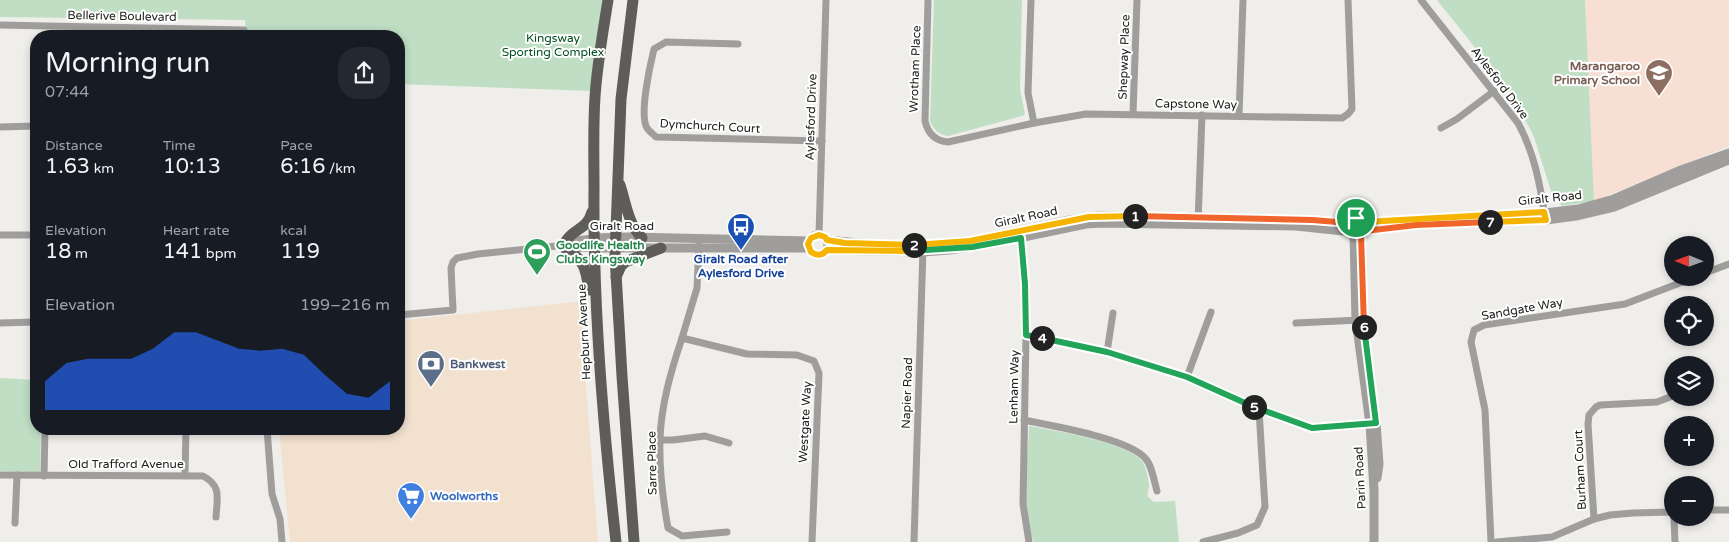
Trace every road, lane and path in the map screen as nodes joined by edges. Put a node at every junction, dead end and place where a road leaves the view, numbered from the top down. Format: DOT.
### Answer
graph roads {
  1 [pos="608,0"];
  2 [pos="632,0"];
  3 [pos="826,0"];
  4 [pos="928,0"];
  5 [pos="1031,0"];
  6 [pos="1137,0"];
  7 [pos="1243,0"];
  8 [pos="1349,0"];
  9 [pos="1421,0"];
  10 [pos="0,25"];
  11 [pos="122,30"];
  12 [pos="738,44"];
  13 [pos="1494,91"];
  14 [pos="1133,114"];
  15 [pos="1202,115"];
  16 [pos="1239,116"];
  17 [pos="1034,123"];
  18 [pos="30,126"];
  19 [pos="0,127"];
  20 [pos="1441,128"];
  21 [pos="933,136"];
  22 [pos="822,141"];
  23 [pos="1729,153"];
  24 [pos="1729,160"];
  25 [pos="617,173"];
  26 [pos="594,207"];
  27 [pos="1545,216"];
  28 [pos="1198,220"];
  29 [pos="1357,229"];
  30 [pos="0,235"];
  31 [pos="30,235"];
  32 [pos="819,235"];
  33 [pos="1020,235"];
  34 [pos="642,238"];
  35 [pos="827,240"];
  36 [pos="615,242"];
  37 [pos="594,243"];
  38 [pos="699,244"];
  39 [pos="563,245"];
  40 [pos="809,245"];
  41 [pos="661,248"];
  42 [pos="923,248"];
  43 [pos="827,250"];
  44 [pos="1729,264"];
  45 [pos="1714,269"];
  46 [pos="616,277"];
  47 [pos="1672,286"];
  48 [pos="595,306"];
  49 [pos="1211,312"];
  50 [pos="1113,313"];
  51 [pos="405,314"];
  52 [pos="1360,320"];
  53 [pos="30,322"];
  54 [pos="0,323"];
  55 [pos="1296,323"];
  56 [pos="1026,335"];
  57 [pos="682,338"];
  58 [pos="1107,352"];
  59 [pos="1187,377"];
  60 [pos="1664,399"];
  61 [pos="1259,410"];
  62 [pos="1024,420"];
  63 [pos="1373,424"];
  64 [pos="45,435"];
  65 [pos="186,435"];
  66 [pos="267,435"];
  67 [pos="660,440"];
  68 [pos="729,443"];
  69 [pos="0,474"];
  70 [pos="16,475"];
  71 [pos="185,475"];
  72 [pos="44,476"];
  73 [pos="1156,491"];
  74 [pos="1714,510"];
  75 [pos="1729,510"];
  76 [pos="1664,512"];
  77 [pos="216,517"];
  78 [pos="1594,519"];
  79 [pos="15,523"];
  80 [pos="1674,526"];
  81 [pos="727,532"];
  82 [pos="282,542"];
  83 [pos="616,542"];
  84 [pos="634,542"];
  85 [pos="812,542"];
  86 [pos="914,542"];
  87 [pos="1029,542"];
  88 [pos="1203,542"];
  89 [pos="1374,542"];
  90 [pos="1380,542"];
  91 [pos="1491,542"];
  92 [pos="1497,542"];
  93 [pos="1675,542"];
  1 -- 26 [label="main road, Hepburn Avenue"];
  2 -- 25 [label="main road"];
  3 -- 22 [label="street, Aylesford Drive"];
  4 -- 21 [label="street, Wrotham Place"];
  5 -- 17 [label="street"];
  6 -- 14 [label="street, Shepway Place"];
  7 -- 16 [label="street"];
  8 -- 16 [label="street, Capstone Way"];
  9 -- 13 [label="street, Aylesford Drive"];
  10 -- 11 [label="street, Bellerive Boulevard"];
  12 -- 22 [label="street, Dymchurch Court"];
  13 -- 20 [label="street"];
  13 -- 27 [label="street, Aylesford Drive"];
  14 -- 15 [label="street, Capstone Way"];
  14 -- 17 [label="street, Capstone Way"];
  15 -- 16 [label="street, Capstone Way"];
  15 -- 28 [label="street"];
  17 -- 21 [label="street, Capstone Way"];
  18 -- 19 [label="street"];
  22 -- 32 [label="street, Aylesford Drive"];
  23 -- 27 [label="street, Giralt Road"];
  24 -- 27 [label="street, Giralt Road"];
  25 -- 34 [label="main road"];
  25 -- 36 [label="main road"];
  26 -- 37 [label="main road, Hepburn Avenue"];
  26 -- 39 [label="main road"];
  27 -- 29 [label="street, Giralt Road"];
  28 -- 29 [label="street, Giralt Road"];
  28 -- 33 [label="street, Giralt Road"];
  29 -- 52 [label="street, Parin Road"];
  30 -- 31 [label="street"];
  32 -- 35 [label="street"];
  32 -- 40 [label="street"];
  33 -- 42 [label="street, Giralt Road"];
  33 -- 56 [label="street, Lenham Way"];
  34 -- 36 [label="street, Giralt Road"];
  34 -- 38 [label="street, Giralt Road"];
  35 -- 42 [label="street, Giralt Road"];
  35 -- 43 [label="street"];
  36 -- 37 [label="street, Giralt Road"];
  36 -- 41 [label="street, Giralt Road"];
  36 -- 46 [label="main road"];
  37 -- 39 [label="street, Giralt Road"];
  37 -- 48 [label="main road, Hepburn Avenue"];
  38 -- 40 [label="street, Giralt Road"];
  38 -- 41 [label="street, Giralt Road"];
  38 -- 57 [label="street"];
  39 -- 48 [label="main road"];
  39 -- 51 [label="street, Giralt Road"];
  40 -- 43 [label="street"];
  41 -- 46 [label="main road"];
  42 -- 43 [label="street, Giralt Road"];
  42 -- 86 [label="street, Napier Road"];
  44 -- 45 [label="street"];
  46 -- 84 [label="main road"];
  47 -- 91 [label="street, Sandgate Way"];
  48 -- 83 [label="main road, Hepburn Avenue"];
  49 -- 59 [label="street"];
  50 -- 58 [label="street"];
  52 -- 55 [label="street"];
  52 -- 63 [label="street, Parin Road"];
  53 -- 54 [label="street"];
  56 -- 58 [label="street"];
  56 -- 62 [label="street, Lenham Way"];
  57 -- 67 [label="street, Sarre Place"];
  57 -- 85 [label="street, Westgate Way"];
  58 -- 59 [label="street"];
  59 -- 61 [label="street"];
  60 -- 78 [label="street, Burham Court"];
  61 -- 63 [label="street"];
  61 -- 88 [label="street"];
  62 -- 73 [label="street"];
  62 -- 87 [label="street, Lenham Way"];
  63 -- 89 [label="street, Parin Road"];
  63 -- 90 [label="street, Parin Road"];
  64 -- 72 [label="street"];
  65 -- 71 [label="street"];
  66 -- 82 [label="street"];
  67 -- 68 [label="street"];
  67 -- 81 [label="street, Sarre Place"];
  69 -- 70 [label="street, Old Trafford Avenue"];
  70 -- 72 [label="street, Old Trafford Avenue"];
  70 -- 79 [label="street"];
  71 -- 72 [label="street, Old Trafford Avenue"];
  71 -- 77 [label="street, Old Trafford Avenue"];
  74 -- 75 [label="street"];
  76 -- 78 [label="street"];
  78 -- 92 [label="street"];
  80 -- 93 [label="street"];
}
